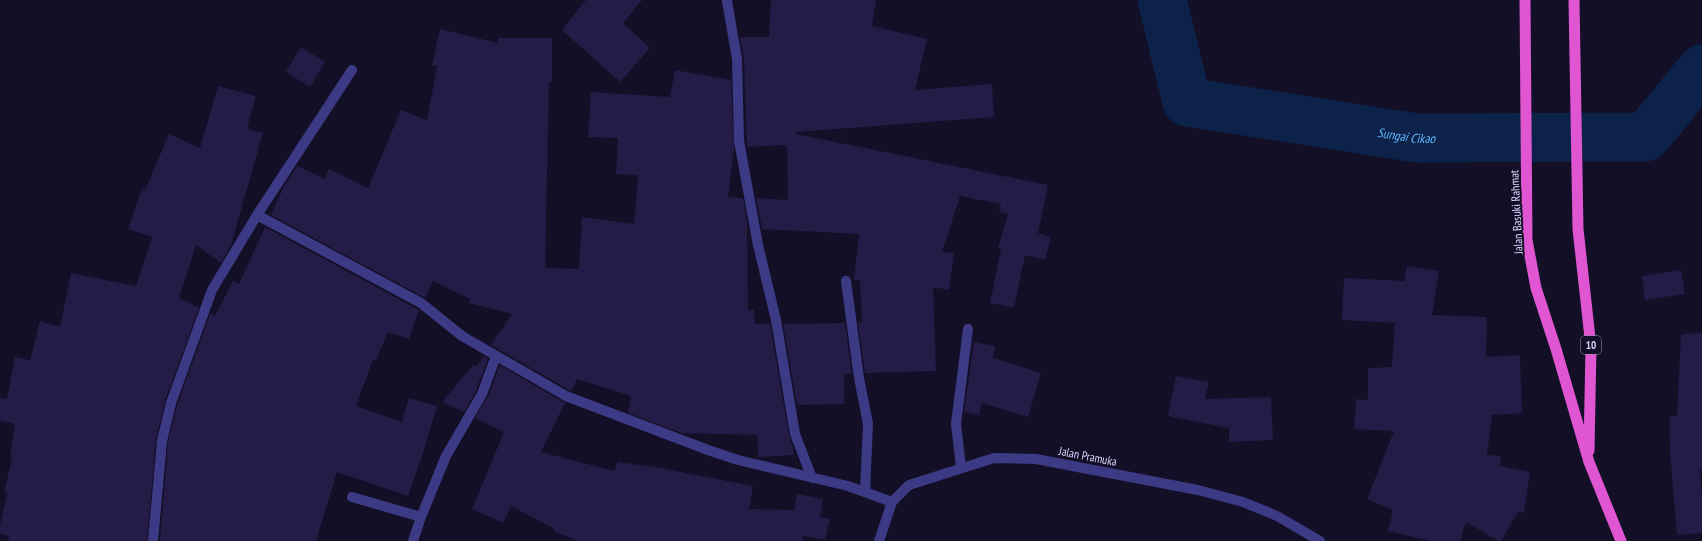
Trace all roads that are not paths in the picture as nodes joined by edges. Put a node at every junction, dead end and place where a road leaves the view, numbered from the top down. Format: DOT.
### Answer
graph roads {
  1 [pos="727,1"];
  2 [pos="1574,3"];
  3 [pos="1525,4"];
  4 [pos="352,70"];
  5 [pos="257,215"];
  6 [pos="846,281"];
  7 [pos="968,329"];
  8 [pos="496,356"];
  9 [pos="1589,462"];
  10 [pos="961,467"];
  11 [pos="812,478"];
  12 [pos="865,492"];
  13 [pos="352,497"];
  14 [pos="892,502"];
  15 [pos="420,517"];
  16 [pos="153,541"];
  17 [pos="413,541"];
  18 [pos="879,541"];
  19 [pos="1320,541"];
  20 [pos="1621,541"];
  1 -- 11 [label="street"];
  2 -- 9 [label="highway, Jalan Basuki Rahmat / 10"];
  3 -- 9 [label="highway, Jalan Basuki Rahmat / 10"];
  4 -- 5 [label="street"];
  5 -- 8 [label="street"];
  5 -- 16 [label="street"];
  6 -- 12 [label="street"];
  7 -- 10 [label="street"];
  8 -- 11 [label="street"];
  8 -- 15 [label="street"];
  9 -- 20 [label="highway, Jalan Basuki Rahmat / 10"];
  10 -- 14 [label="street, Jalan Pramuka"];
  10 -- 19 [label="street, Jalan Pramuka"];
  11 -- 12 [label="street"];
  12 -- 14 [label="street"];
  13 -- 15 [label="street"];
  14 -- 18 [label="street, Jalan Pramuka"];
  15 -- 17 [label="street"];
}
